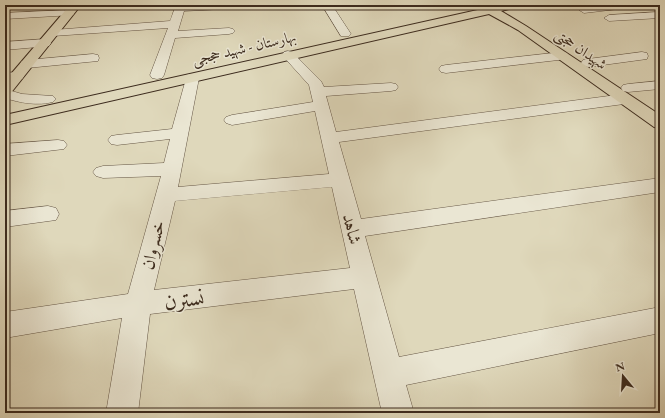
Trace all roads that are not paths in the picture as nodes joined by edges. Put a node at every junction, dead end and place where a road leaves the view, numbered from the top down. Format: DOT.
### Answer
graph roads {
  1 [pos="331,5"];
  2 [pos="629,5"];
  3 [pos="638,5"];
  4 [pos="181,6"];
  5 [pos="223,6"];
  6 [pos="72,9"];
  7 [pos="460,9"];
  8 [pos="584,10"];
  9 [pos="505,11"];
  10 [pos="657,12"];
  11 [pos="5,16"];
  12 [pos="610,18"];
  13 [pos="442,22"];
  14 [pos="174,29"];
  15 [pos="229,31"];
  16 [pos="345,34"];
  17 [pos="49,38"];
  18 [pos="5,46"];
  19 [pos="288,55"];
  20 [pos="562,56"];
  21 [pos="642,56"];
  22 [pos="93,58"];
  23 [pos="588,63"];
  24 [pos="27,64"];
  25 [pos="446,69"];
  26 [pos="158,75"];
  27 [pos="11,77"];
  28 [pos="192,78"];
  29 [pos="660,85"];
  30 [pos="391,87"];
  31 [pos="5,92"];
  32 [pos="626,93"];
  33 [pos="320,98"];
  34 [pos="48,99"];
  35 [pos="5,109"];
  36 [pos="660,109"];
  37 [pos="5,120"];
  38 [pos="232,120"];
  39 [pos="660,124"];
  40 [pos="180,133"];
  41 [pos="329,138"];
  42 [pos="117,140"];
  43 [pos="58,145"];
  44 [pos="5,150"];
  45 [pos="172,169"];
  46 [pos="103,172"];
  47 [pos="340,180"];
  48 [pos="660,186"];
  49 [pos="166,195"];
  50 [pos="48,214"];
  51 [pos="5,219"];
  52 [pos="352,229"];
  53 [pos="364,278"];
  54 [pos="138,304"];
  55 [pos="660,320"];
  56 [pos="5,325"];
  57 [pos="388,374"];
  58 [pos="122,413"];
  59 [pos="398,413"];
  1 -- 16 [label="street"];
  2 -- 8 [label="street"];
  3 -- 10 [label="street"];
  4 -- 5 [label="street"];
  4 -- 14 [label="street"];
  6 -- 11 [label="street"];
  6 -- 17 [label="main road"];
  7 -- 9 [label="main road, بهارستان - شهید حججی"];
  7 -- 16 [label="main road, بهارستان - شهید حججی"];
  9 -- 13 [label="main road, بهارستان - شهید حججی"];
  9 -- 13 [label="main road"];
  9 -- 20 [label="main road, شهیدان حجتی"];
  9 -- 23 [label="main road, شهیدان حجتی"];
  10 -- 12 [label="street"];
  13 -- 19 [label="main road, بهارستان - شهید حججی"];
  14 -- 15 [label="street"];
  14 -- 17 [label="street"];
  14 -- 26 [label="street"];
  16 -- 26 [label="main road, بهارستان - شهید حججی"];
  17 -- 18 [label="street"];
  17 -- 24 [label="main road"];
  19 -- 28 [label="main road, بهارستان - شهید حججی"];
  19 -- 33 [label="street, شاهد"];
  20 -- 25 [label="street"];
  20 -- 32 [label="main road, شهیدان حجتی"];
  21 -- 23 [label="street"];
  22 -- 24 [label="street"];
  23 -- 32 [label="main road, شهیدان حجتی"];
  24 -- 27 [label="main road"];
  26 -- 34 [label="main road, بهارستان - شهید حججی"];
  27 -- 31 [label="main road"];
  28 -- 37 [label="main road, بهارستان - شهید حججی"];
  28 -- 40 [label="street, خسروان"];
  29 -- 32 [label="street"];
  30 -- 33 [label="street"];
  31 -- 34 [label="street"];
  32 -- 36 [label="main road, شهیدان حجتی"];
  32 -- 39 [label="main road, شهیدان حجتی"];
  32 -- 41 [label="street"];
  33 -- 38 [label="street"];
  33 -- 41 [label="street, شاهد"];
  34 -- 35 [label="main road, بهارستان - شهید حججی"];
  40 -- 42 [label="street"];
  40 -- 45 [label="street, خسروان"];
  41 -- 47 [label="street, شاهد"];
  43 -- 44 [label="street"];
  45 -- 46 [label="street"];
  45 -- 49 [label="street, خسروان"];
  47 -- 49 [label="street"];
  47 -- 52 [label="street, شاهد"];
  48 -- 52 [label="street"];
  49 -- 54 [label="street, خسروان"];
  50 -- 51 [label="street"];
  52 -- 53 [label="street, شاهد"];
  53 -- 54 [label="street, نسترن"];
  53 -- 57 [label="street, شاهد"];
  54 -- 56 [label="street, نسترن"];
  54 -- 58 [label="street, خسروان"];
  55 -- 57 [label="street"];
  57 -- 59 [label="street, شاهد"];
}
